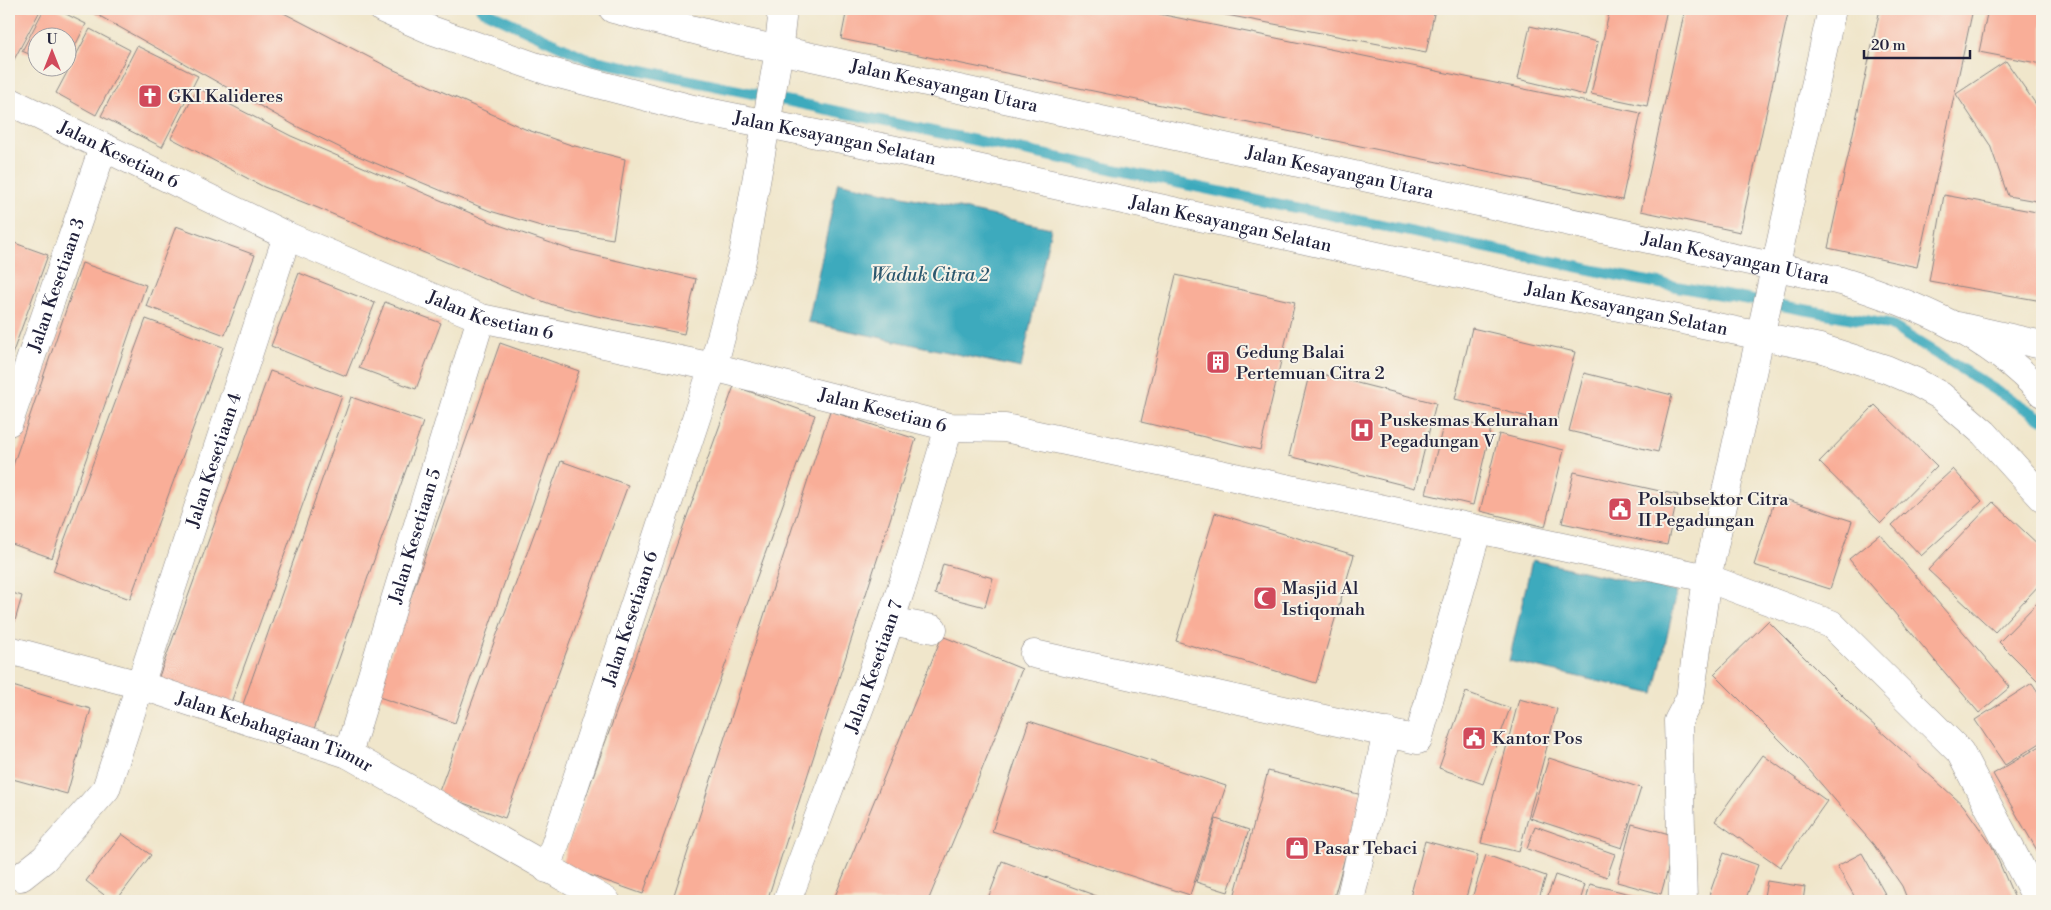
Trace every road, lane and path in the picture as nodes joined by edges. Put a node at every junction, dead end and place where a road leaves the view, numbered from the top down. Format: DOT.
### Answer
graph roads {
  1 [pos="383,9"];
  2 [pos="613,9"];
  3 [pos="1832,9"];
  4 [pos="783,12"];
  5 [pos="777,56"];
  6 [pos="9,101"];
  7 [pos="768,118"];
  8 [pos="103,148"];
  9 [pos="287,236"];
  10 [pos="1772,276"];
  11 [pos="481,318"];
  12 [pos="1955,325"];
  13 [pos="1761,328"];
  14 [pos="2042,345"];
  15 [pos="713,367"];
  16 [pos="2042,393"];
  17 [pos="9,422"];
  18 [pos="949,427"];
  19 [pos="2042,497"];
  20 [pos="1477,530"];
  21 [pos="1707,578"];
  22 [pos="890,621"];
  23 [pos="934,629"];
  24 [pos="9,650"];
  25 [pos="1034,654"];
  26 [pos="140,685"];
  27 [pos="1387,732"];
  28 [pos="348,754"];
  29 [pos="547,869"];
  30 [pos="21,877"];
  31 [pos="606,901"];
  32 [pos="787,901"];
  33 [pos="1350,901"];
  34 [pos="1684,901"];
  35 [pos="2038,901"];
  1 -- 7 [label="street, Jalan Kesayangan Selatan"];
  2 -- 5 [label="street, Jalan Kesayangan Utara"];
  3 -- 10 [label="street"];
  4 -- 5 [label="street, Jalan Kesetiaan 6"];
  5 -- 7 [label="street, Jalan Kesetiaan 6"];
  5 -- 10 [label="street, Jalan Kesayangan Utara"];
  6 -- 8 [label="street, Jalan Kesetian 6"];
  7 -- 13 [label="street, Jalan Kesayangan Selatan"];
  7 -- 15 [label="street, Jalan Kesetiaan 6"];
  8 -- 9 [label="street, Jalan Kesetian 6"];
  8 -- 17 [label="street, Jalan Kesetiaan 3"];
  9 -- 11 [label="street, Jalan Kesetian 6"];
  9 -- 26 [label="street, Jalan Kesetiaan 4"];
  10 -- 12 [label="street, Jalan Kesayangan Utara"];
  10 -- 13 [label="street"];
  11 -- 15 [label="street, Jalan Kesetian 6"];
  11 -- 28 [label="street, Jalan Kesetiaan 5"];
  12 -- 14 [label="street"];
  12 -- 16 [label="street, Jalan Kesayangan Utara"];
  13 -- 19 [label="street, Jalan Kesayangan Selatan"];
  13 -- 21 [label="street"];
  15 -- 18 [label="street, Jalan Kesetian 6"];
  15 -- 29 [label="street, Jalan Kesetiaan 6"];
  18 -- 20 [label="street, Jalan Kesetian 6"];
  18 -- 22 [label="street, Jalan Kesetiaan 7"];
  20 -- 21 [label="street, Jalan Kesetian 6"];
  20 -- 27 [label="street"];
  21 -- 34 [label="street"];
  21 -- 35 [label="street, Jalan Kesetian 6"];
  22 -- 23 [label="street"];
  22 -- 32 [label="street, Jalan Kesetiaan 7"];
  24 -- 26 [label="street, Jalan Kebahagiaan Timur"];
  25 -- 27 [label="street"];
  26 -- 28 [label="street, Jalan Kebahagiaan Timur"];
  26 -- 30 [label="street"];
  27 -- 33 [label="street"];
  28 -- 29 [label="street, Jalan Kebahagiaan Timur"];
  29 -- 31 [label="street, Jalan Kebahagiaan Timur"];
}
